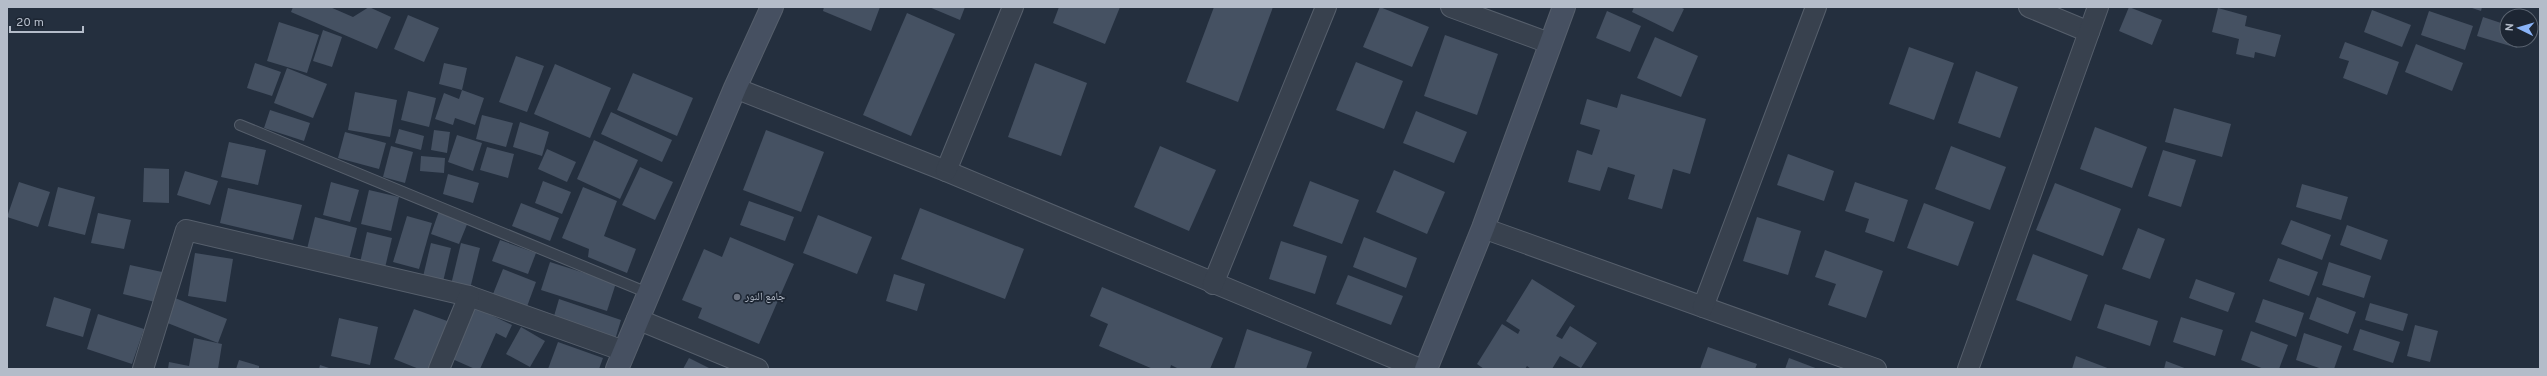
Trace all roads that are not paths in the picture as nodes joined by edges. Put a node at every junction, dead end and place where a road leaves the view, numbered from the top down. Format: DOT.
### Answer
graph roads {
  1 [pos="772,7"];
  2 [pos="1013,7"];
  3 [pos="1326,7"];
  4 [pos="1451,7"];
  5 [pos="1564,7"];
  6 [pos="1816,7"];
  7 [pos="2029,7"];
  8 [pos="2098,7"];
  9 [pos="2089,32"];
  10 [pos="1549,43"];
  11 [pos="735,88"];
  12 [pos="240,125"];
  13 [pos="946,172"];
  14 [pos="1483,228"];
  15 [pos="1213,284"];
  16 [pos="648,293"];
  17 [pos="469,296"];
  18 [pos="1703,307"];
  19 [pos="637,319"];
  20 [pos="621,360"];
  21 [pos="143,369"];
  22 [pos="439,369"];
  23 [pos="758,369"];
  24 [pos="1420,369"];
  25 [pos="1426,369"];
  26 [pos="1876,369"];
  27 [pos="1968,369"];
  1 -- 11 [label="street"];
  2 -- 13 [label="street"];
  3 -- 15 [label="street"];
  4 -- 10 [label="street"];
  5 -- 10 [label="street"];
  6 -- 18 [label="street"];
  7 -- 9 [label="street"];
  8 -- 9 [label="street"];
  9 -- 27 [label="street"];
  10 -- 14 [label="street"];
  11 -- 13 [label="street"];
  11 -- 16 [label="street"];
  12 -- 16 [label="lane"];
  13 -- 15 [label="street"];
  14 -- 18 [label="street"];
  14 -- 25 [label="street"];
  15 -- 24 [label="street"];
  16 -- 19 [label="street"];
  17 -- 20 [label="street"];
  17 -- 21 [label="street"];
  17 -- 22 [label="street"];
  18 -- 26 [label="street"];
  19 -- 20 [label="street"];
  19 -- 23 [label="street"];
}
